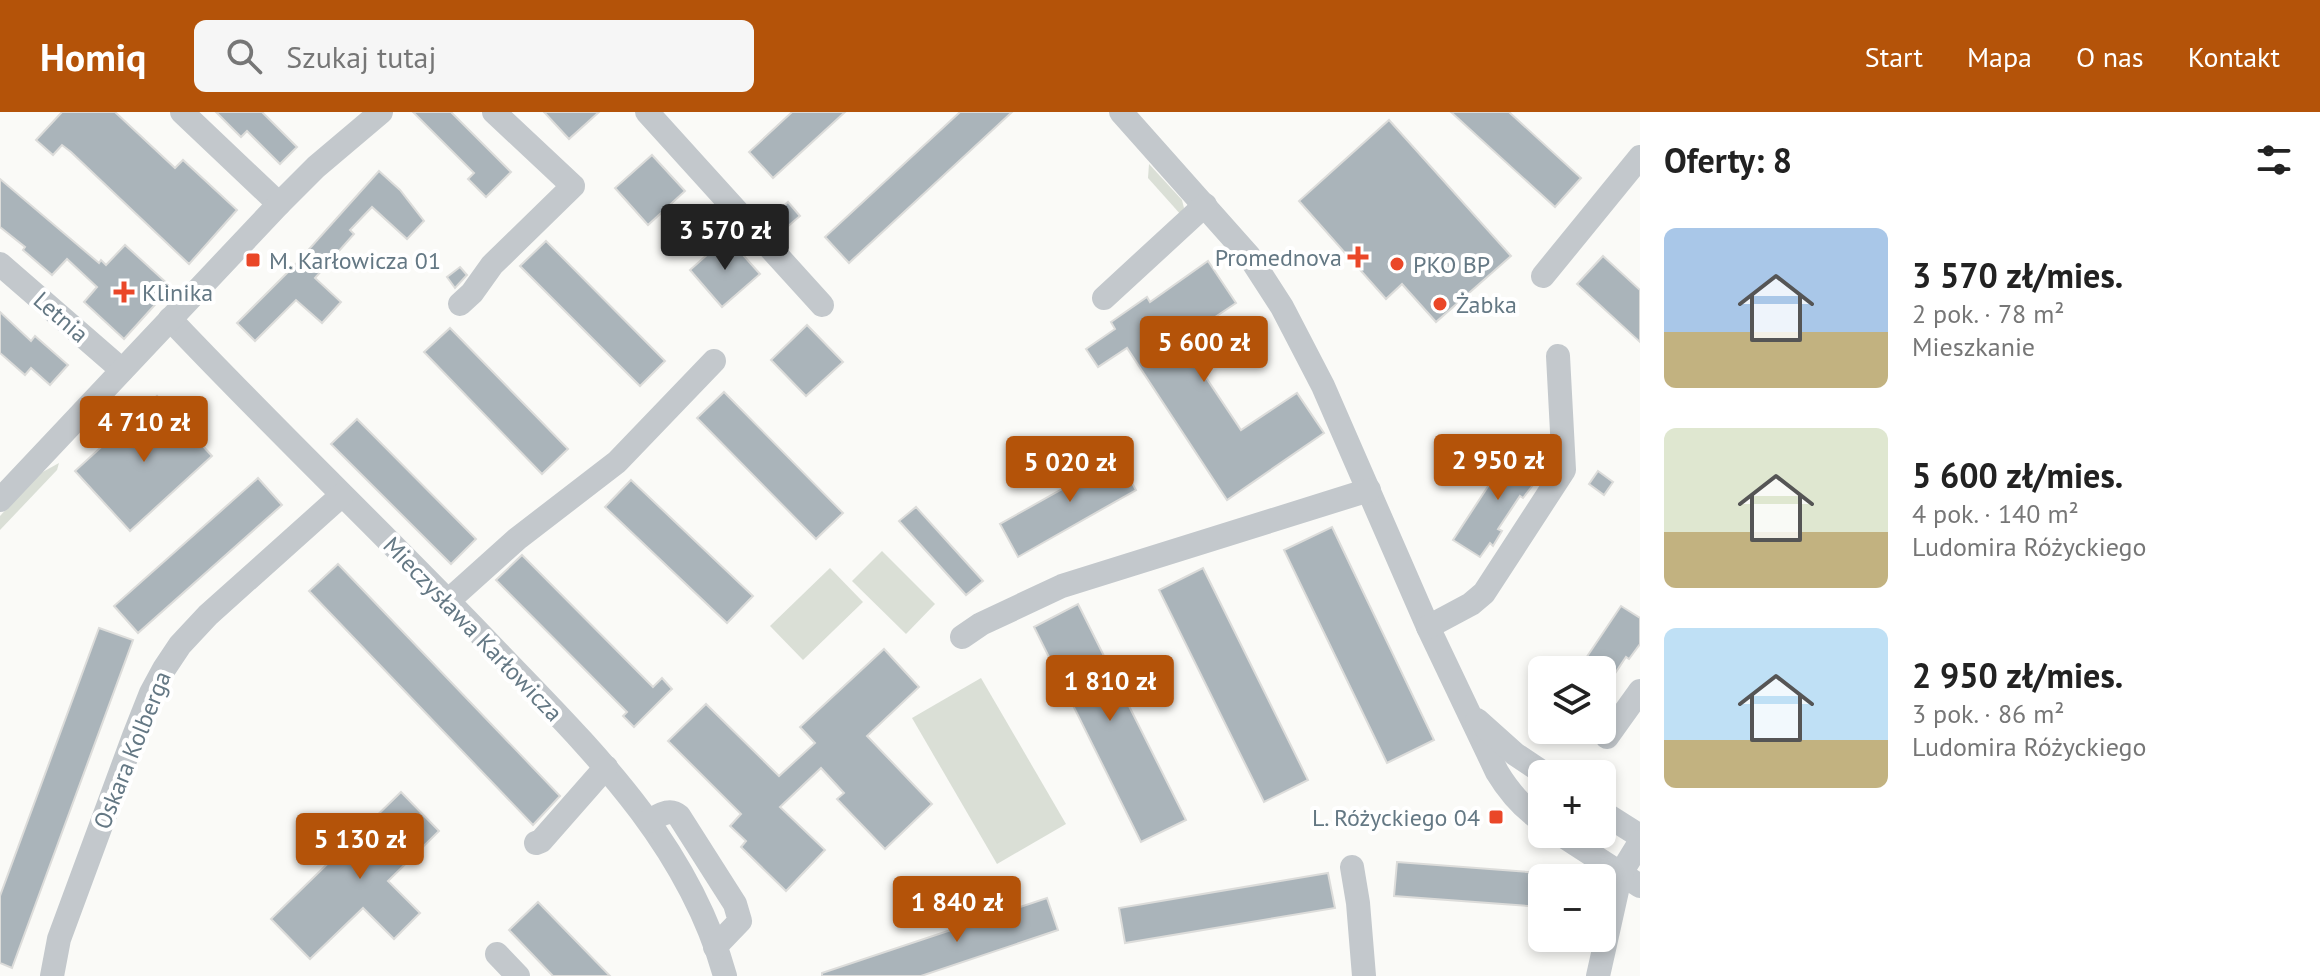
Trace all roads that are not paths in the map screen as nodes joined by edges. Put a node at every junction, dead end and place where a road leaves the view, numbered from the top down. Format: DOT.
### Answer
graph roads {
  1 [pos="182,112"];
  2 [pos="381,112"];
  3 [pos="494,112"];
  4 [pos="647,112"];
  5 [pos="1121,112"];
  6 [pos="1640,157"];
  7 [pos="279,204"];
  8 [pos="1205,205"];
  9 [pos="0,264"];
  10 [pos="1543,276"];
  11 [pos="1104,298"];
  12 [pos="460,304"];
  13 [pos="822,305"];
  14 [pos="170,319"];
  15 [pos="1558,356"];
  16 [pos="714,361"];
  17 [pos="122,370"];
  18 [pos="1369,490"];
  19 [pos="342,495"];
  20 [pos="0,500"];
  21 [pos="448,601"];
  22 [pos="1428,627"];
  23 [pos="962,637"];
  24 [pos="1640,691"];
  25 [pos="1467,710"];
  26 [pos="1616,724"];
  27 [pos="1528,763"];
  28 [pos="606,767"];
  29 [pos="1528,811"];
  30 [pos="649,821"];
  31 [pos="1616,822"];
  32 [pos="1640,839"];
  33 [pos="536,843"];
  34 [pos="1581,848"];
  35 [pos="1352,867"];
  36 [pos="1630,880"];
  37 [pos="715,947"];
  38 [pos="497,954"];
  39 [pos="52,976"];
  40 [pos="518,976"];
  41 [pos="725,976"];
  42 [pos="1364,976"];
  43 [pos="1598,976"];
  1 -- 7 [label="street"];
  2 -- 7 [label="street"];
  3 -- 12 [label="street"];
  4 -- 13 [label="street"];
  5 -- 8 [label="street"];
  6 -- 10 [label="street"];
  7 -- 14 [label="street"];
  8 -- 11 [label="street"];
  8 -- 18 [label="street"];
  9 -- 17 [label="street, Letnia"];
  14 -- 17 [label="street"];
  14 -- 19 [label="street, Mieczysława Karłowicza"];
  15 -- 22 [label="street"];
  16 -- 21 [label="street"];
  17 -- 20 [label="street"];
  18 -- 22 [label="street"];
  18 -- 23 [label="street"];
  19 -- 21 [label="street, Mieczysława Karłowicza"];
  19 -- 39 [label="street, Oskara Kolberga"];
  21 -- 28 [label="street, Mieczysława Karłowicza"];
  22 -- 25 [label="street"];
  24 -- 26 [label="street"];
  25 -- 27 [label="street"];
  25 -- 29 [label="street"];
  28 -- 30 [label="street, Mieczysława Karłowicza"];
  28 -- 33 [label="street"];
  30 -- 37 [label="street, Mieczysława Karłowicza"];
  30 -- 37 [label="street"];
  31 -- 32 [label="street"];
  32 -- 36 [label="street"];
  34 -- 36 [label="street"];
  35 -- 42 [label="street"];
  36 -- 43 [label="street"];
  37 -- 41 [label="street, Mieczysława Karłowicza"];
  38 -- 40 [label="street"];
}
